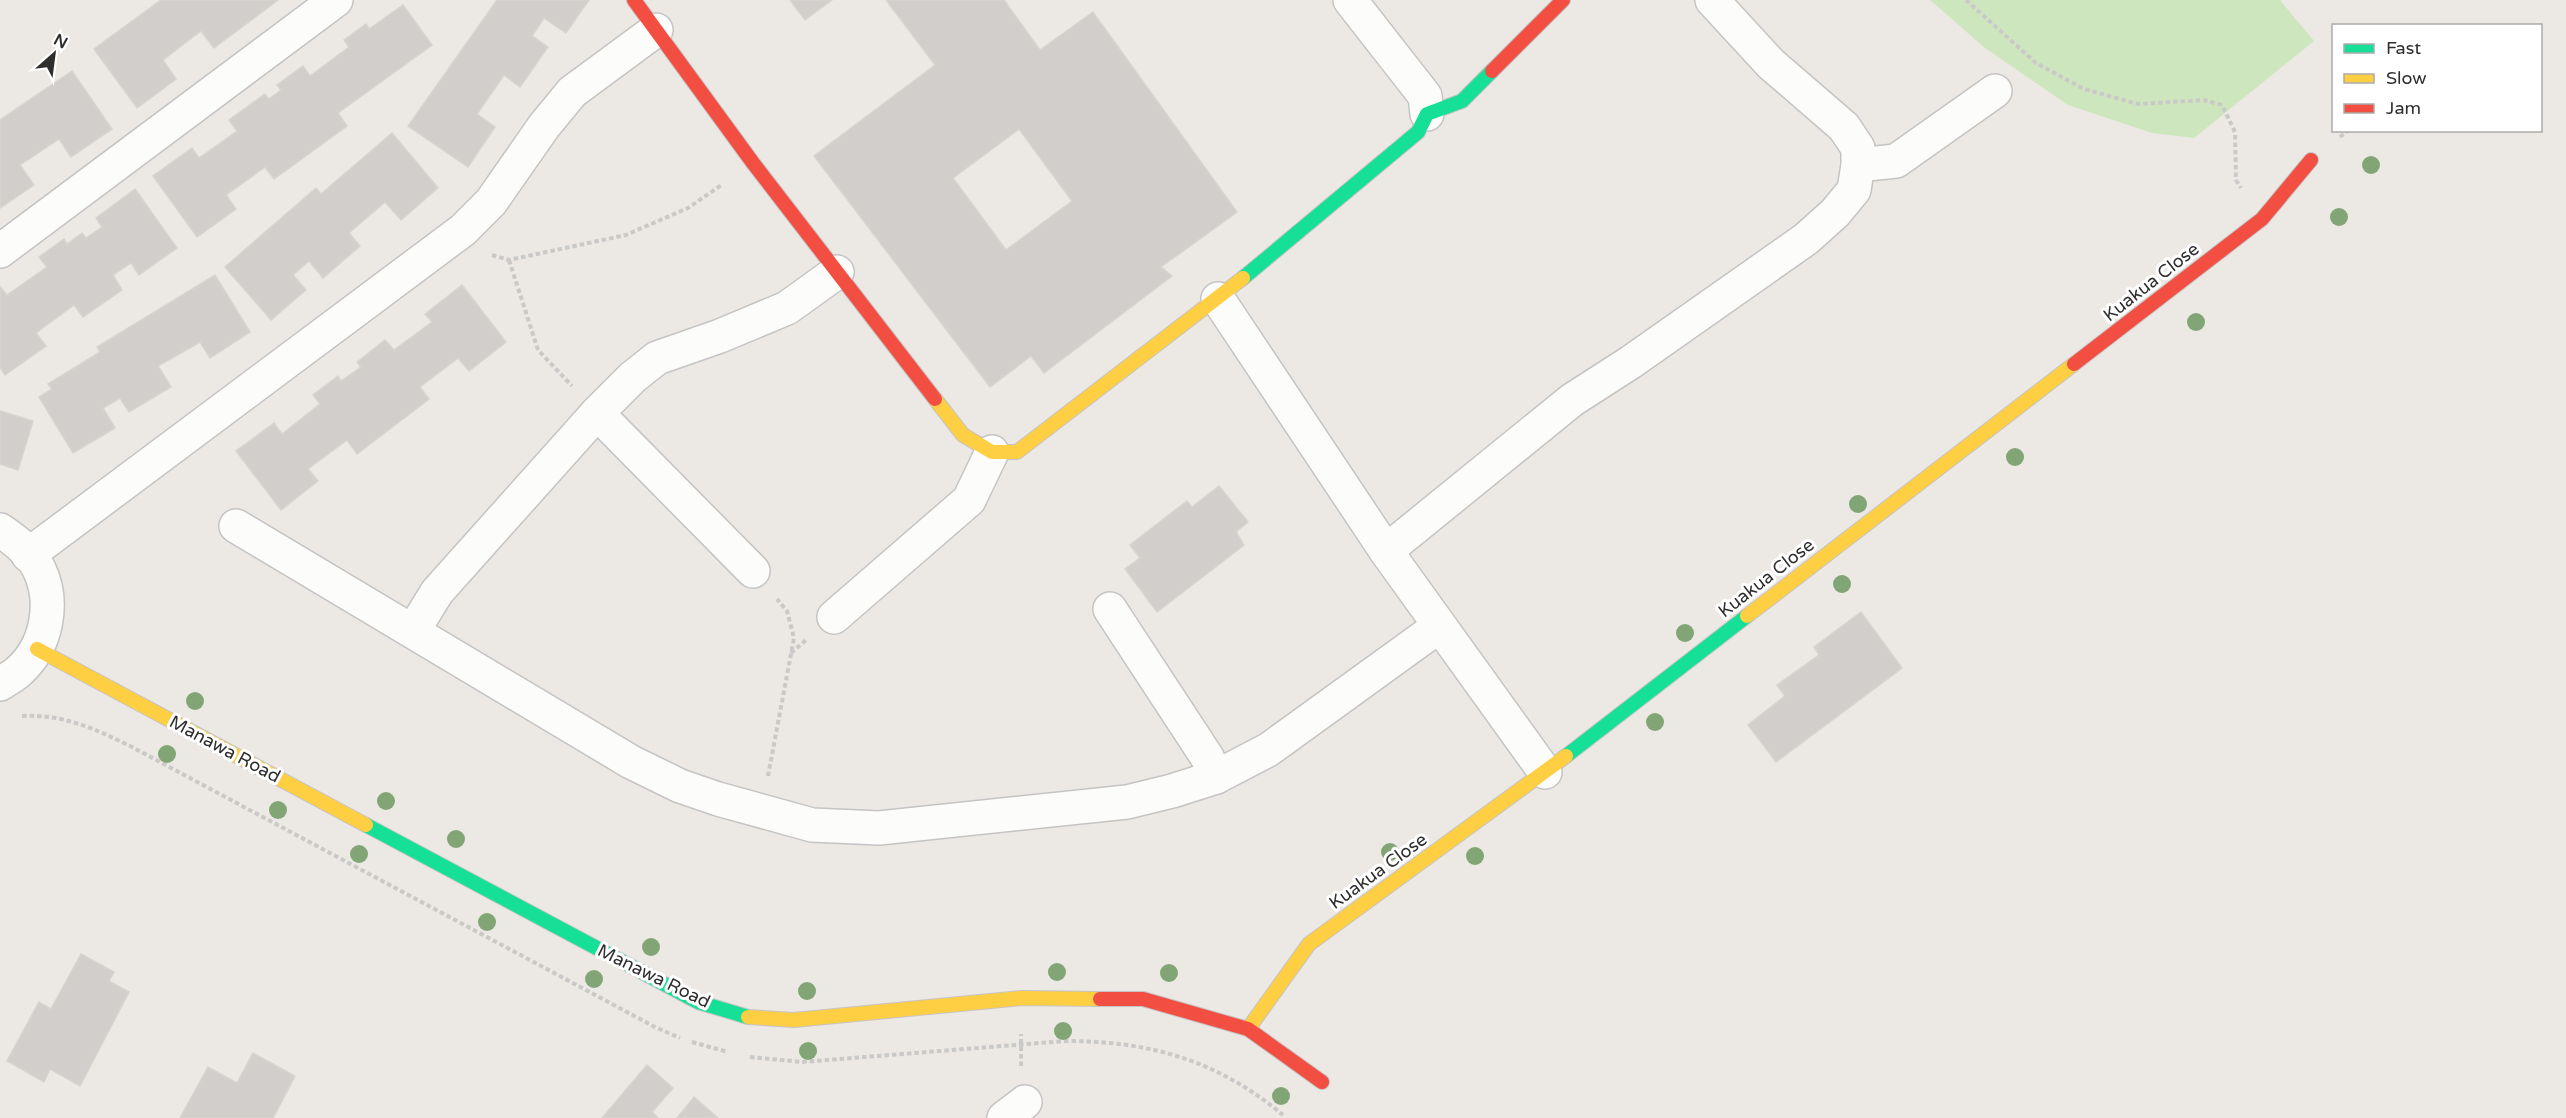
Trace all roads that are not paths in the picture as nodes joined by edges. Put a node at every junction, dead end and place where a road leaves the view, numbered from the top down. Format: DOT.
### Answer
graph roads {
  1 [pos="336,0"];
  2 [pos="634,0"];
  3 [pos="1350,0"];
  4 [pos="1563,0"];
  5 [pos="1712,0"];
  6 [pos="656,30"];
  7 [pos="1995,91"];
  8 [pos="1426,114"];
  9 [pos="2311,160"];
  10 [pos="1858,165"];
  11 [pos="0,251"];
  12 [pos="837,272"];
  13 [pos="1218,299"];
  14 [pos="597,413"];
  15 [pos="992,452"];
  16 [pos="236,526"];
  17 [pos="0,530"];
  18 [pos="1386,551"];
  19 [pos="28,555"];
  20 [pos="753,571"];
  21 [pos="1110,609"];
  22 [pos="834,617"];
  23 [pos="1438,627"];
  24 [pos="413,631"];
  25 [pos="37,649"];
  26 [pos="0,684"];
  27 [pos="1545,772"];
  28 [pos="1216,777"];
  29 [pos="1248,1029"];
  30 [pos="1322,1082"];
  1 -- 11 [label="street"];
  2 -- 6 [label="street"];
  3 -- 8 [label="street"];
  4 -- 8 [label="street"];
  5 -- 10 [label="street"];
  6 -- 12 [label="street"];
  6 -- 19 [label="street"];
  7 -- 10 [label="street"];
  8 -- 13 [label="street"];
  9 -- 27 [label="street, Kuakua Close"];
  10 -- 18 [label="street"];
  12 -- 14 [label="street"];
  12 -- 15 [label="street"];
  13 -- 15 [label="street"];
  13 -- 18 [label="street"];
  14 -- 20 [label="street"];
  14 -- 24 [label="street"];
  15 -- 22 [label="street"];
  16 -- 24 [label="street"];
  17 -- 19 [label="street"];
  18 -- 23 [label="street"];
  19 -- 25 [label="street"];
  21 -- 28 [label="street"];
  23 -- 27 [label="street"];
  23 -- 28 [label="street"];
  24 -- 28 [label="street"];
  25 -- 26 [label="street"];
  25 -- 29 [label="street, Manawa Road"];
  27 -- 29 [label="street, Kuakua Close"];
  29 -- 30 [label="street, Manawa Road"];
}
